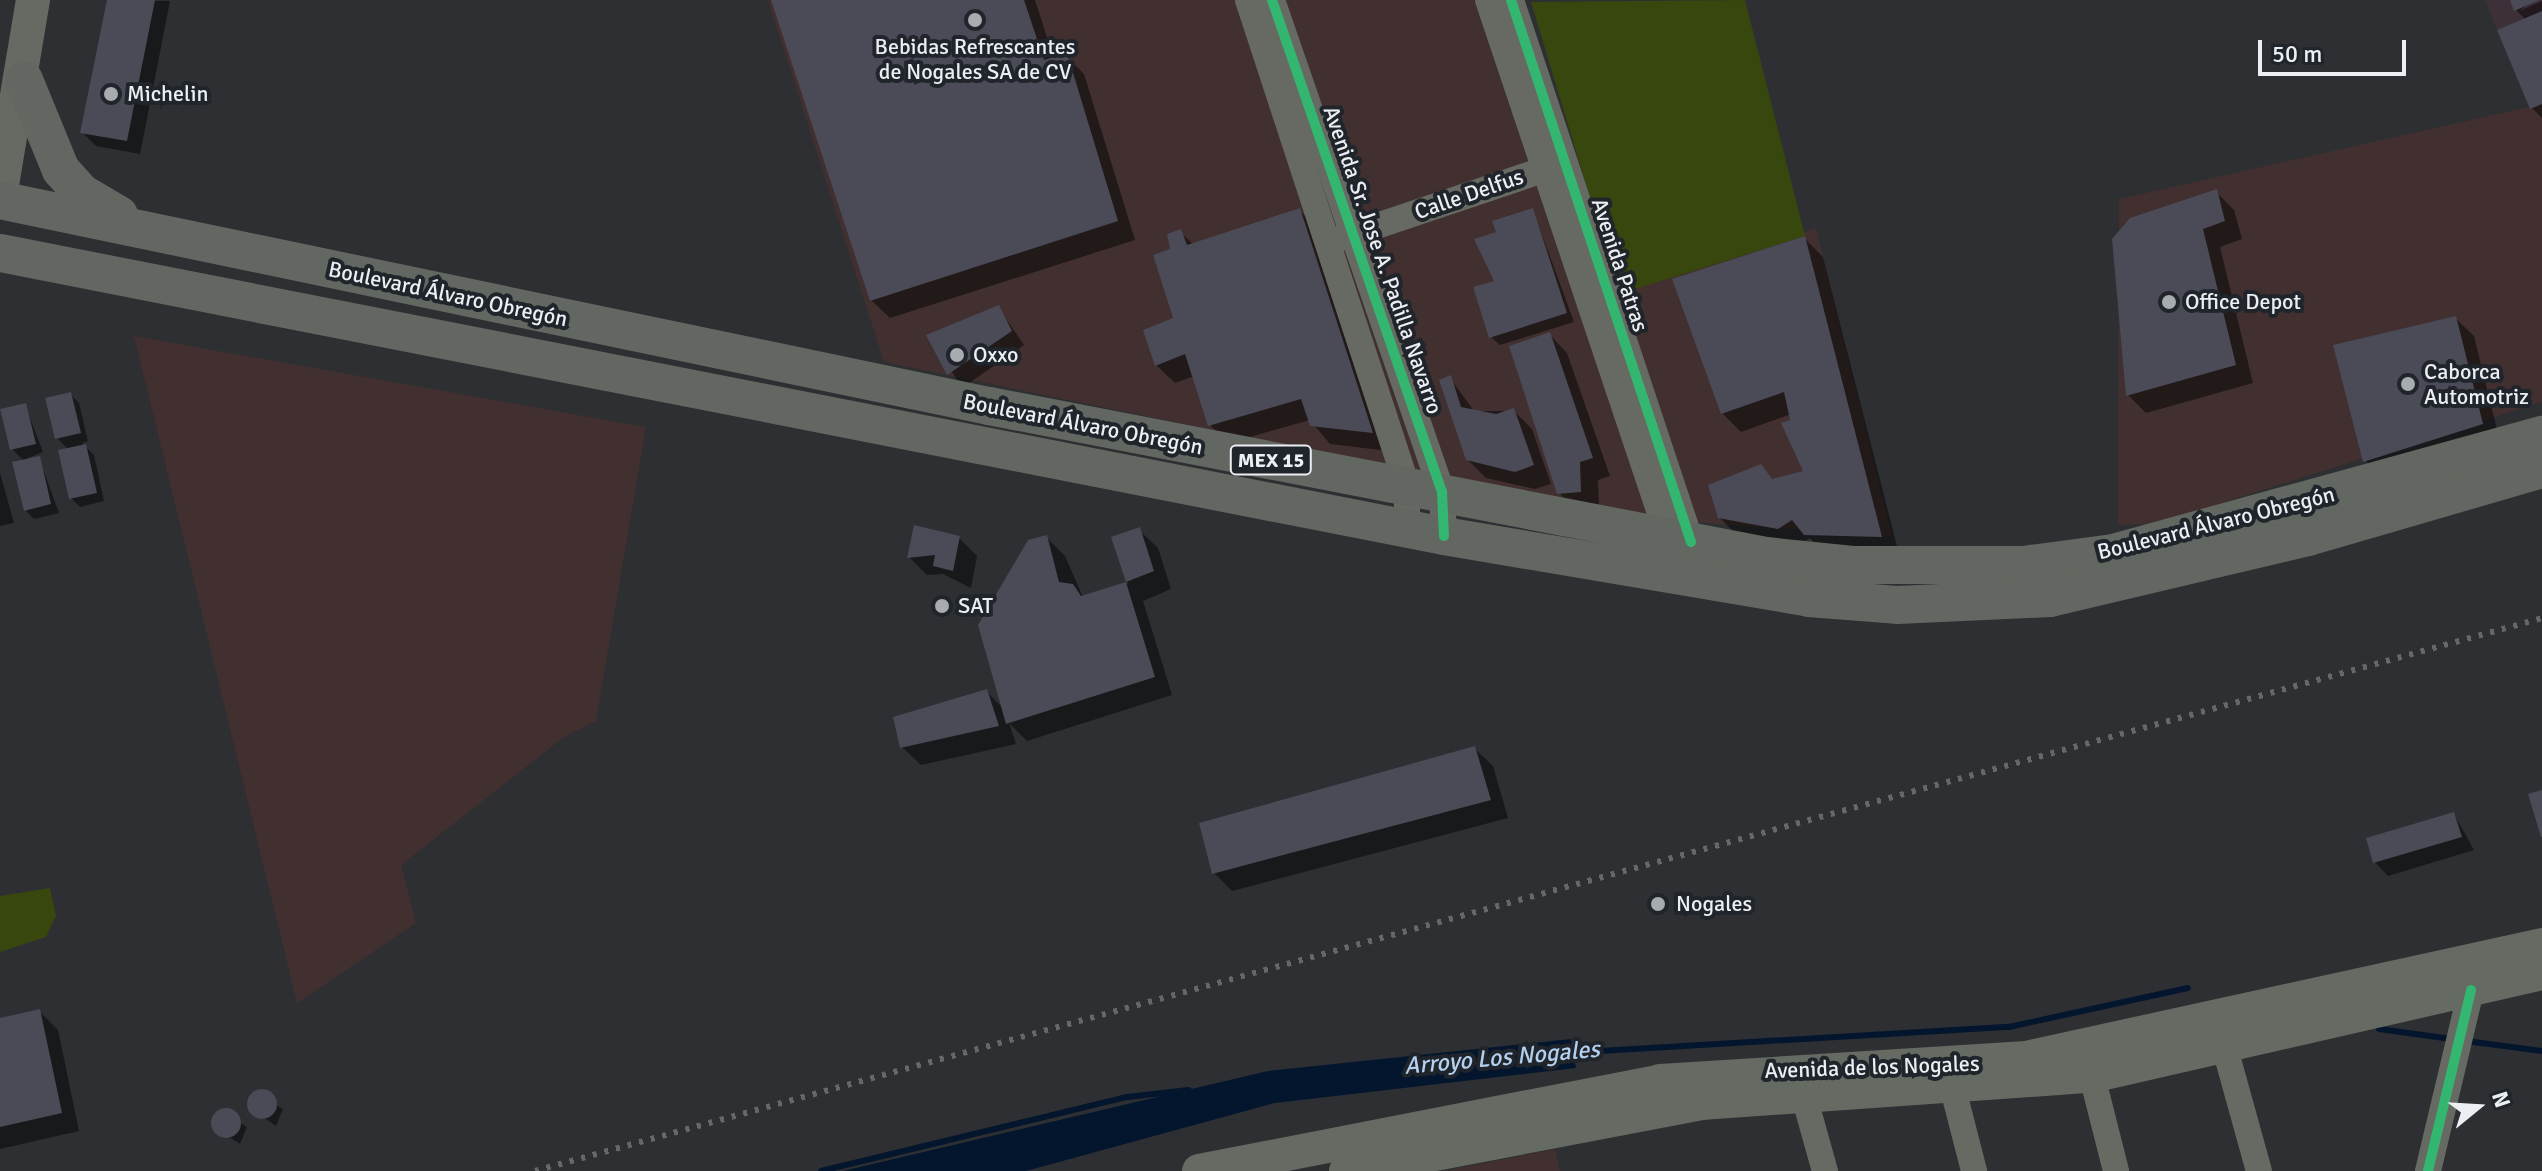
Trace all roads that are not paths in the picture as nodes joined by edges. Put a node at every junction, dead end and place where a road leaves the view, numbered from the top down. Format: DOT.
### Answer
graph roads {
  1 [pos="33,0"];
  2 [pos="1248,0"];
  3 [pos="1272,0"];
  4 [pos="1488,0"];
  5 [pos="1511,0"];
  6 [pos="24,80"];
  7 [pos="1554,166"];
  8 [pos="0,199"];
  9 [pos="135,224"];
  10 [pos="1353,234"];
  11 [pos="1328,242"];
  12 [pos="0,253"];
  13 [pos="1059,418"];
  14 [pos="2542,435"];
  15 [pos="939,436"];
  16 [pos="2542,469"];
  17 [pos="1146,477"];
  18 [pos="1425,489"];
  19 [pos="1407,528"];
  20 [pos="1444,536"];
  21 [pos="1679,539"];
  22 [pos="2542,945"];
  23 [pos="2542,973"];
  24 [pos="2471,990"];
  25 [pos="2224,1045"];
  26 [pos="2092,1076"];
  27 [pos="1953,1089"];
  28 [pos="1804,1096"];
  29 [pos="1199,1171"];
  30 [pos="1346,1171"];
  31 [pos="1825,1171"];
  32 [pos="1974,1171"];
  33 [pos="2116,1171"];
  34 [pos="2259,1171"];
  35 [pos="2428,1171"];
  1 -- 6 [label="main road"];
  2 -- 11 [label="street, Avenida Sr. Jose A. Padilla Navarro"];
  3 -- 10 [label="street, Avenida Sr. Jose A. Padilla Navarro"];
  4 -- 7 [label="street, Avenida Patras"];
  5 -- 7 [label="street, Avenida Patras"];
  6 -- 8 [label="main road"];
  6 -- 9 [label="highway"];
  7 -- 10 [label="street, Calle Delfus"];
  7 -- 21 [label="street, Avenida Patras"];
  8 -- 9 [label="highway, Boulevard Álvaro Obregón / MEX 15"];
  9 -- 13 [label="highway, Boulevard Álvaro Obregón / MEX 15"];
  10 -- 11 [label="street, Calle Delfus"];
  10 -- 18 [label="street, Avenida Sr. Jose A. Padilla Navarro"];
  11 -- 18 [label="street, Avenida Sr. Jose A. Padilla Navarro"];
  12 -- 15 [label="highway, Boulevard Álvaro Obregón / MEX 15"];
  13 -- 15 [label="highway"];
  13 -- 17 [label="highway"];
  13 -- 18 [label="highway, Boulevard Álvaro Obregón / MEX 15"];
  14 -- 21 [label="highway, Boulevard Álvaro Obregón / MEX 15"];
  15 -- 17 [label="highway, Boulevard Álvaro Obregón / MEX 15"];
  16 -- 20 [label="highway, Boulevard Álvaro Obregón / MEX 15"];
  17 -- 19 [label="highway, Boulevard Álvaro Obregón / MEX 15"];
  18 -- 19 [label="street, Avenida Sr. Jose A. Padilla Navarro"];
  18 -- 20 [label="street, Avenida Sr. Jose A. Padilla Navarro"];
  18 -- 21 [label="highway, Boulevard Álvaro Obregón / MEX 15"];
  19 -- 20 [label="highway, Boulevard Álvaro Obregón / MEX 15"];
  22 -- 29 [label="main road, Avenida de los Nogales"];
  23 -- 24 [label="main road, Avenida de los Nogales"];
  24 -- 25 [label="main road, Avenida de los Nogales"];
  24 -- 35 [label="street"];
  25 -- 26 [label="main road, Avenida de los Nogales"];
  25 -- 34 [label="street"];
  26 -- 27 [label="main road, Avenida de los Nogales"];
  26 -- 33 [label="street"];
  27 -- 28 [label="main road, Avenida de los Nogales"];
  27 -- 32 [label="street"];
  28 -- 30 [label="main road, Avenida de los Nogales"];
  28 -- 31 [label="street"];
}
